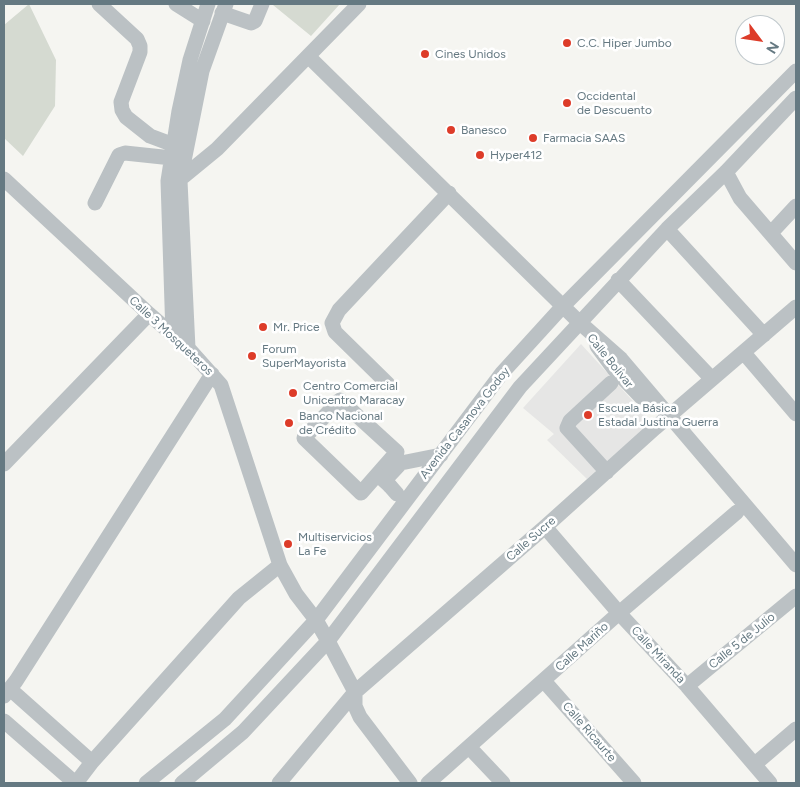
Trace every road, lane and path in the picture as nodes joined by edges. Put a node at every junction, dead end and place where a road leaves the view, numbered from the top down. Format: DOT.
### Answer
graph roads {
  1 [pos="99,4"];
  2 [pos="176,4"];
  3 [pos="208,4"];
  4 [pos="262,4"];
  5 [pos="358,4"];
  6 [pos="224,8"];
  7 [pos="203,22"];
  8 [pos="308,56"];
  9 [pos="796,71"];
  10 [pos="796,98"];
  11 [pos="173,151"];
  12 [pos="726,172"];
  13 [pos="4,180"];
  14 [pos="174,181"];
  15 [pos="449,193"];
  16 [pos="95,204"];
  17 [pos="796,206"];
  18 [pos="667,229"];
  19 [pos="771,233"];
  20 [pos="796,263"];
  21 [pos="618,280"];
  22 [pos="563,306"];
  23 [pos="796,307"];
  24 [pos="149,314"];
  25 [pos="579,322"];
  26 [pos="173,335"];
  27 [pos="764,335"];
  28 [pos="188,348"];
  29 [pos="744,353"];
  30 [pos="212,374"];
  31 [pos="712,379"];
  32 [pos="611,383"];
  33 [pos="388,384"];
  34 [pos="796,414"];
  35 [pos="666,418"];
  36 [pos="441,455"];
  37 [pos="4,464"];
  38 [pos="608,472"];
  39 [pos="384,483"];
  40 [pos="737,512"];
  41 [pos="545,527"];
  42 [pos="280,565"];
  43 [pos="796,565"];
  44 [pos="796,578"];
  45 [pos="796,596"];
  46 [pos="619,613"];
  47 [pos="316,620"];
  48 [pos="328,641"];
  49 [pos="544,681"];
  50 [pos="8,686"];
  51 [pos="687,686"];
  52 [pos="355,692"];
  53 [pos="4,721"];
  54 [pos="796,728"];
  55 [pos="469,747"];
  56 [pos="92,762"];
  57 [pos="755,764"];
  58 [pos="76,783"];
  59 [pos="146,783"];
  60 [pos="182,783"];
  61 [pos="278,783"];
  62 [pos="410,783"];
  63 [pos="428,783"];
  64 [pos="503,783"];
  65 [pos="634,783"];
  66 [pos="770,783"];
  1 -- 11 [label="street"];
  2 -- 7 [label="street"];
  3 -- 7 [label="street"];
  4 -- 6 [label="street"];
  5 -- 8 [label="street"];
  6 -- 14 [label="street"];
  7 -- 11 [label="street"];
  8 -- 14 [label="street"];
  8 -- 15 [label="street, Calle Bolivar"];
  9 -- 22 [label="street, Avenida Casanova Godoy"];
  10 -- 12 [label="street, Avenida Casanova Godoy"];
  11 -- 14 [label="street"];
  11 -- 16 [label="street"];
  12 -- 18 [label="street, Avenida Casanova Godoy"];
  12 -- 19 [label="street"];
  13 -- 24 [label="street, Calle 3 Mosqueteros"];
  14 -- 26 [label="street"];
  14 -- 28 [label="street"];
  15 -- 22 [label="street, Calle Bolivar"];
  15 -- 33 [label="street"];
  17 -- 19 [label="street"];
  18 -- 21 [label="street, Avenida Casanova Godoy"];
  18 -- 27 [label="street"];
  19 -- 20 [label="street"];
  21 -- 25 [label="street, Avenida Casanova Godoy"];
  21 -- 31 [label="street"];
  22 -- 25 [label="street, Calle Bolivar"];
  22 -- 36 [label="street, Avenida Casanova Godoy"];
  23 -- 27 [label="street, Calle Sucre"];
  24 -- 26 [label="street, Calle 3 Mosqueteros"];
  24 -- 37 [label="street"];
  25 -- 35 [label="street, Calle Bolivar"];
  25 -- 48 [label="street, Avenida Casanova Godoy"];
  26 -- 28 [label="street, Calle 3 Mosqueteros"];
  27 -- 29 [label="street, Calle Sucre"];
  28 -- 30 [label="street, Calle 3 Mosqueteros"];
  29 -- 31 [label="street, Calle Sucre"];
  29 -- 34 [label="street"];
  30 -- 42 [label="street, Calle 3 Mosqueteros"];
  30 -- 50 [label="street"];
  31 -- 35 [label="street, Calle Sucre"];
  32 -- 38 [label="street"];
  35 -- 38 [label="street, Calle Sucre"];
  35 -- 40 [label="street, Calle Bolivar"];
  35 -- 43 [label="street, Calle Bolivar"];
  36 -- 39 [label="street"];
  36 -- 47 [label="street, Avenida Casanova Godoy"];
  38 -- 41 [label="street, Calle Sucre"];
  39 -- 39 [label="street"];
  40 -- 44 [label="street, Calle Bolivar"];
  40 -- 46 [label="street, Calle Mariño"];
  41 -- 46 [label="street, Calle Miranda"];
  41 -- 52 [label="street, Calle Sucre"];
  42 -- 47 [label="street, Calle 3 Mosqueteros"];
  42 -- 56 [label="street"];
  45 -- 51 [label="street, Calle 5 de Julio"];
  46 -- 49 [label="street, Calle Mariño"];
  46 -- 51 [label="street, Calle Miranda"];
  47 -- 48 [label="street, Calle 3 Mosqueteros"];
  47 -- 59 [label="street, Avenida Casanova Godoy"];
  48 -- 52 [label="street, Calle 3 Mosqueteros"];
  48 -- 60 [label="street, Avenida Casanova Godoy"];
  49 -- 55 [label="street, Calle Mariño"];
  49 -- 65 [label="street, Calle Ricaurte"];
  50 -- 56 [label="street"];
  51 -- 57 [label="street, Calle Miranda"];
  52 -- 61 [label="street, Calle Sucre"];
  52 -- 62 [label="street, Calle 3 Mosqueteros"];
  53 -- 58 [label="street"];
  54 -- 57 [label="street"];
  55 -- 63 [label="street, Calle Mariño"];
  55 -- 64 [label="street"];
  56 -- 58 [label="street"];
  57 -- 66 [label="street, Calle Miranda"];
}
